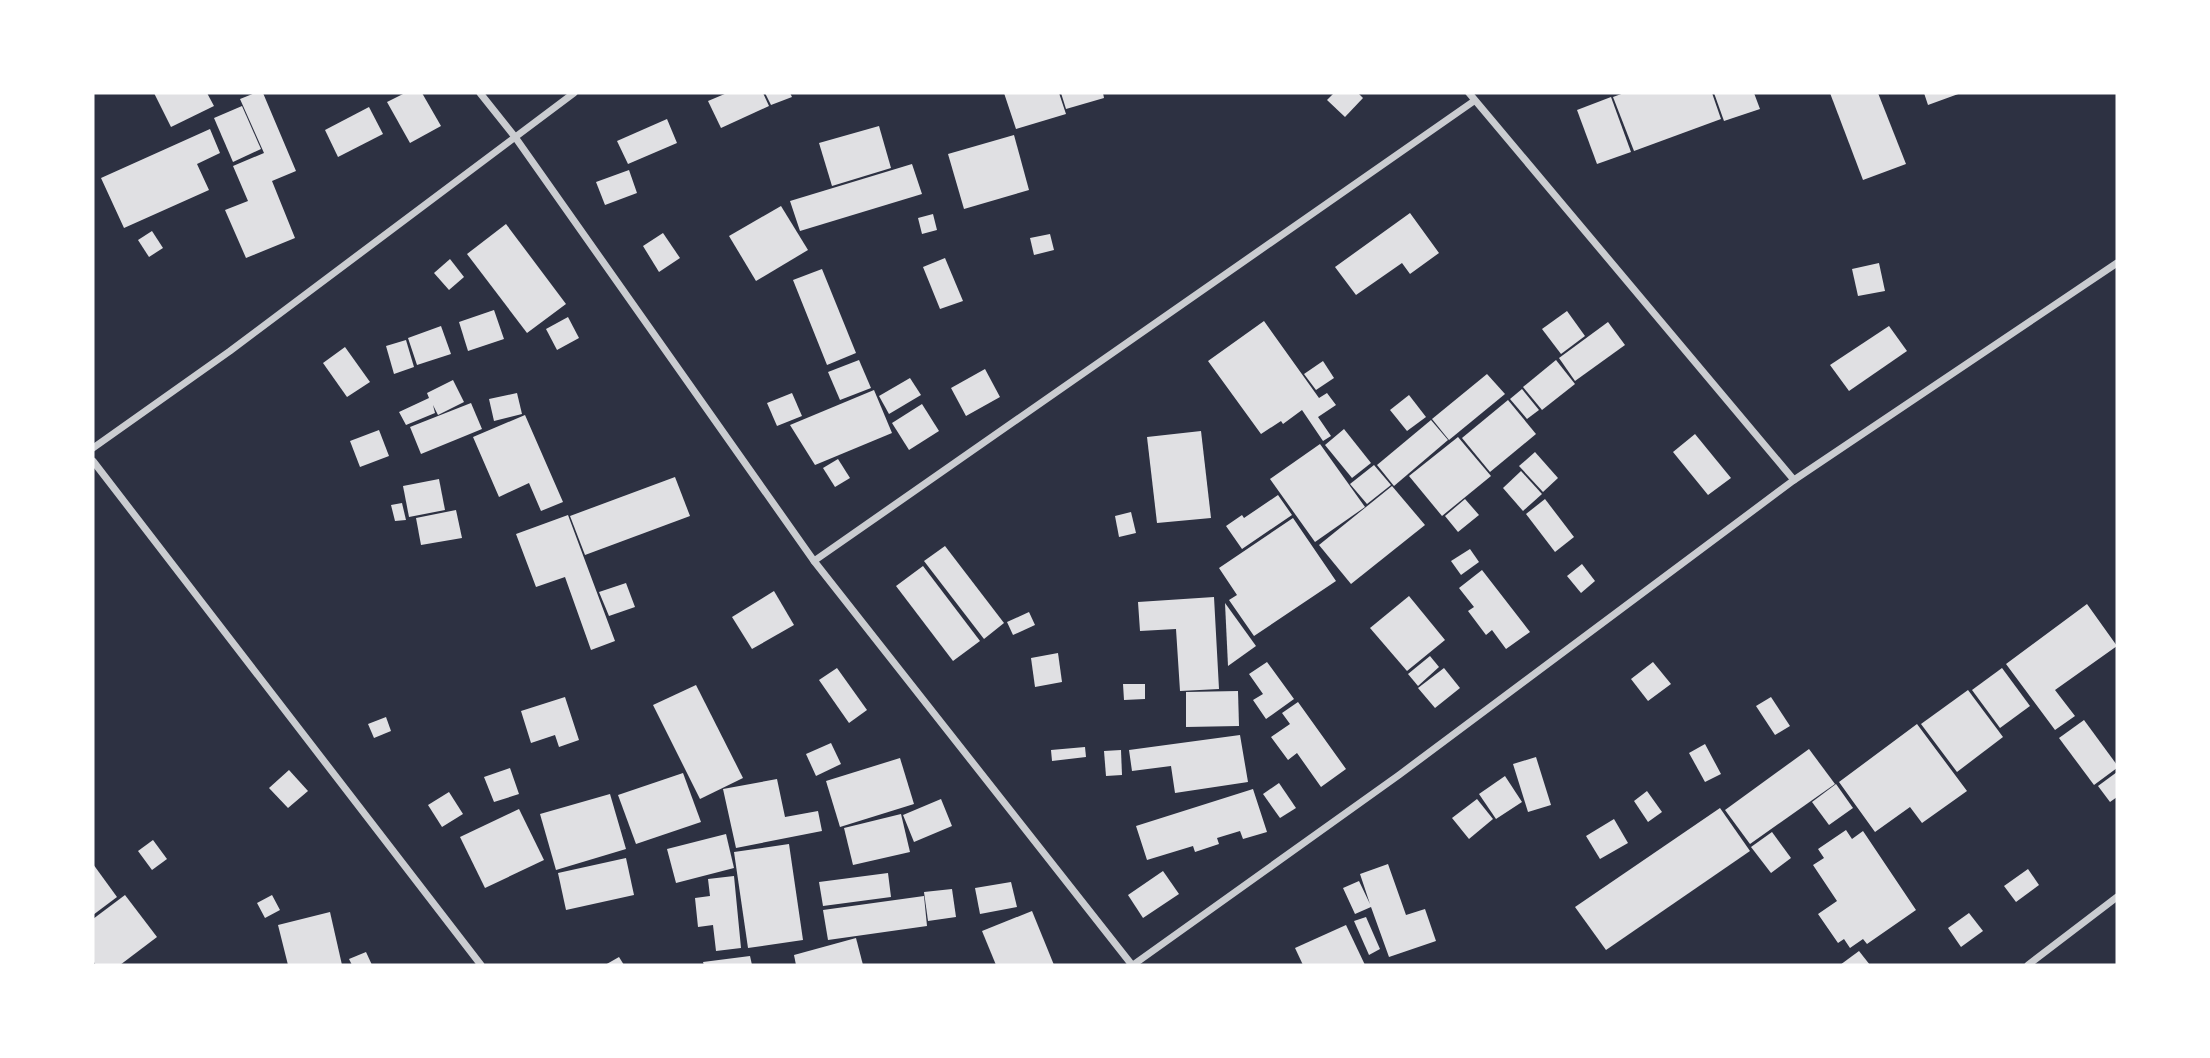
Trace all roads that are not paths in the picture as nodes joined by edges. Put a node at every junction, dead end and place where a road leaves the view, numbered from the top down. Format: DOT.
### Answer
graph roads {
  1 [pos="480,93"];
  2 [pos="574,93"];
  3 [pos="1469,93"];
  4 [pos="1474,101"];
  5 [pos="515,137"];
  6 [pos="2117,262"];
  7 [pos="93,448"];
  8 [pos="93,461"];
  9 [pos="1794,480"];
  10 [pos="814,561"];
  11 [pos="2117,897"];
  12 [pos="481,965"];
  13 [pos="1132,965"];
  14 [pos="2028,965"];
  1 -- 5 [label="street"];
  2 -- 5 [label="street"];
  3 -- 4 [label="street"];
  4 -- 9 [label="street"];
  4 -- 10 [label="street"];
  5 -- 7 [label="street"];
  5 -- 10 [label="street"];
  6 -- 9 [label="street"];
  8 -- 12 [label="street"];
  9 -- 13 [label="street"];
  10 -- 13 [label="street"];
  11 -- 14 [label="street"];
}
